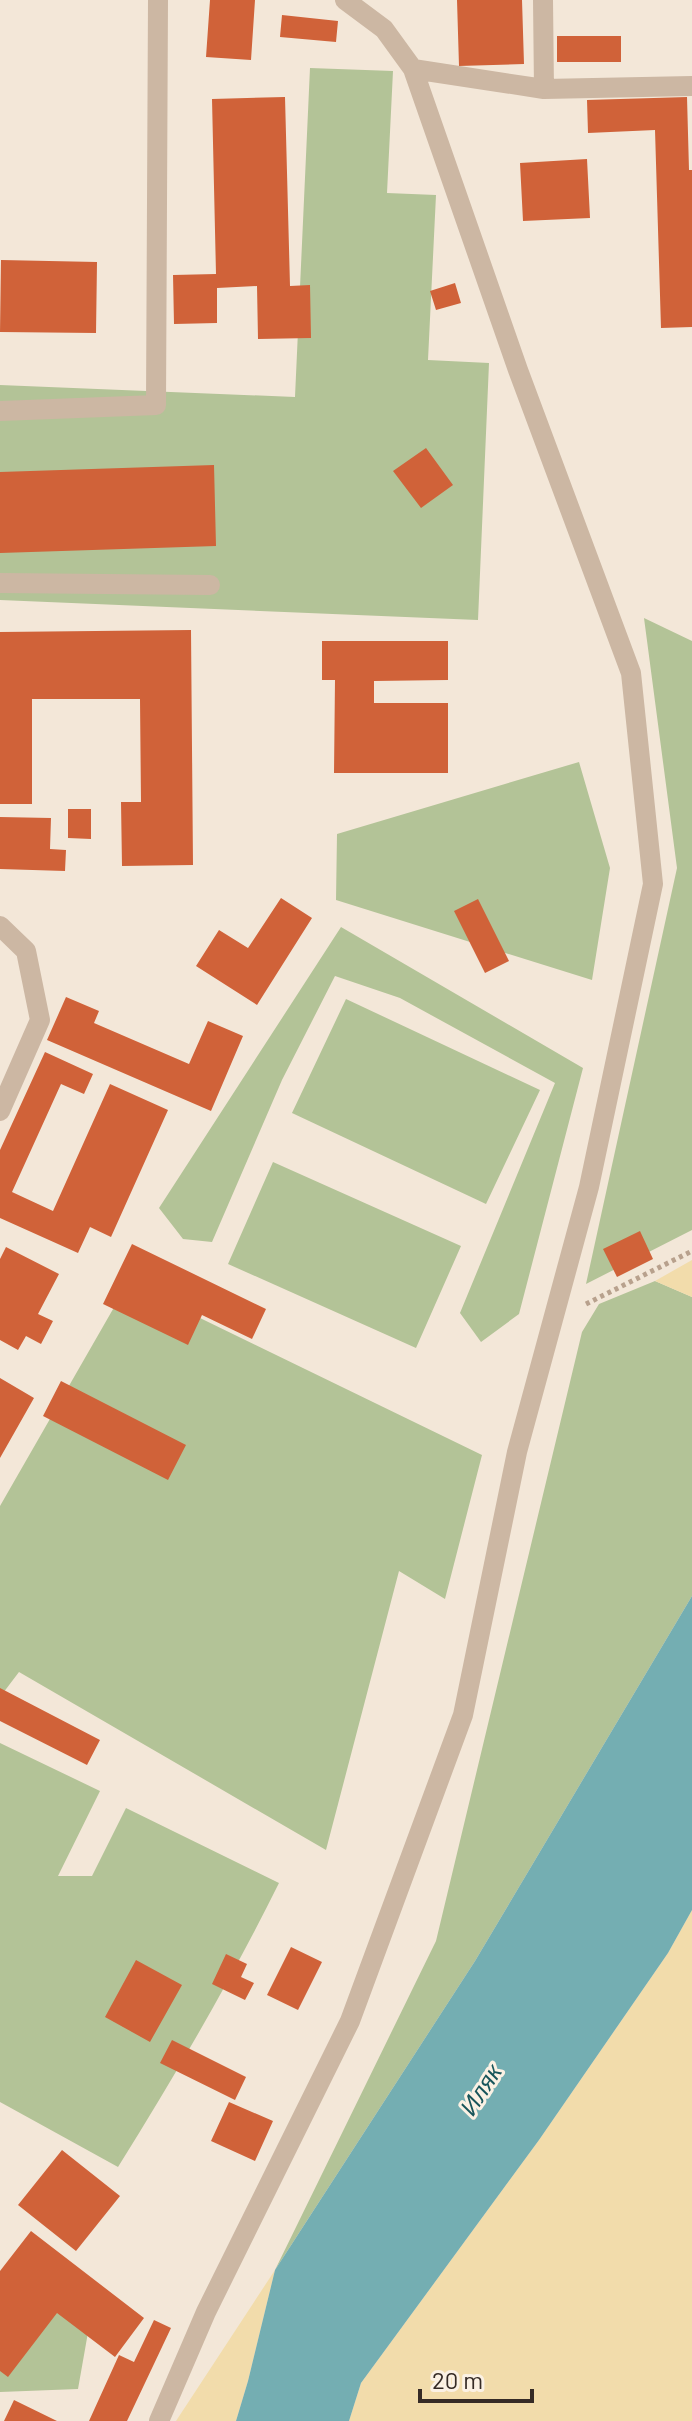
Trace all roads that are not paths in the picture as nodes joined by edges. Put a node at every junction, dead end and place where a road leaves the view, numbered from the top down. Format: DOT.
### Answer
graph roads {
  1 [pos="158,0"];
  2 [pos="345,0"];
  3 [pos="543,0"];
  4 [pos="413,69"];
  5 [pos="692,86"];
  6 [pos="544,89"];
  7 [pos="0,411"];
  8 [pos="0,583"];
  9 [pos="210,585"];
  10 [pos="0,926"];
  11 [pos="0,1111"];
  12 [pos="159,2421"];
  1 -- 7 [label="street"];
  2 -- 4 [label="street"];
  3 -- 6 [label="street"];
  4 -- 6 [label="street"];
  4 -- 12 [label="street"];
  5 -- 6 [label="street"];
  8 -- 9 [label="street"];
  10 -- 11 [label="street"];
}
